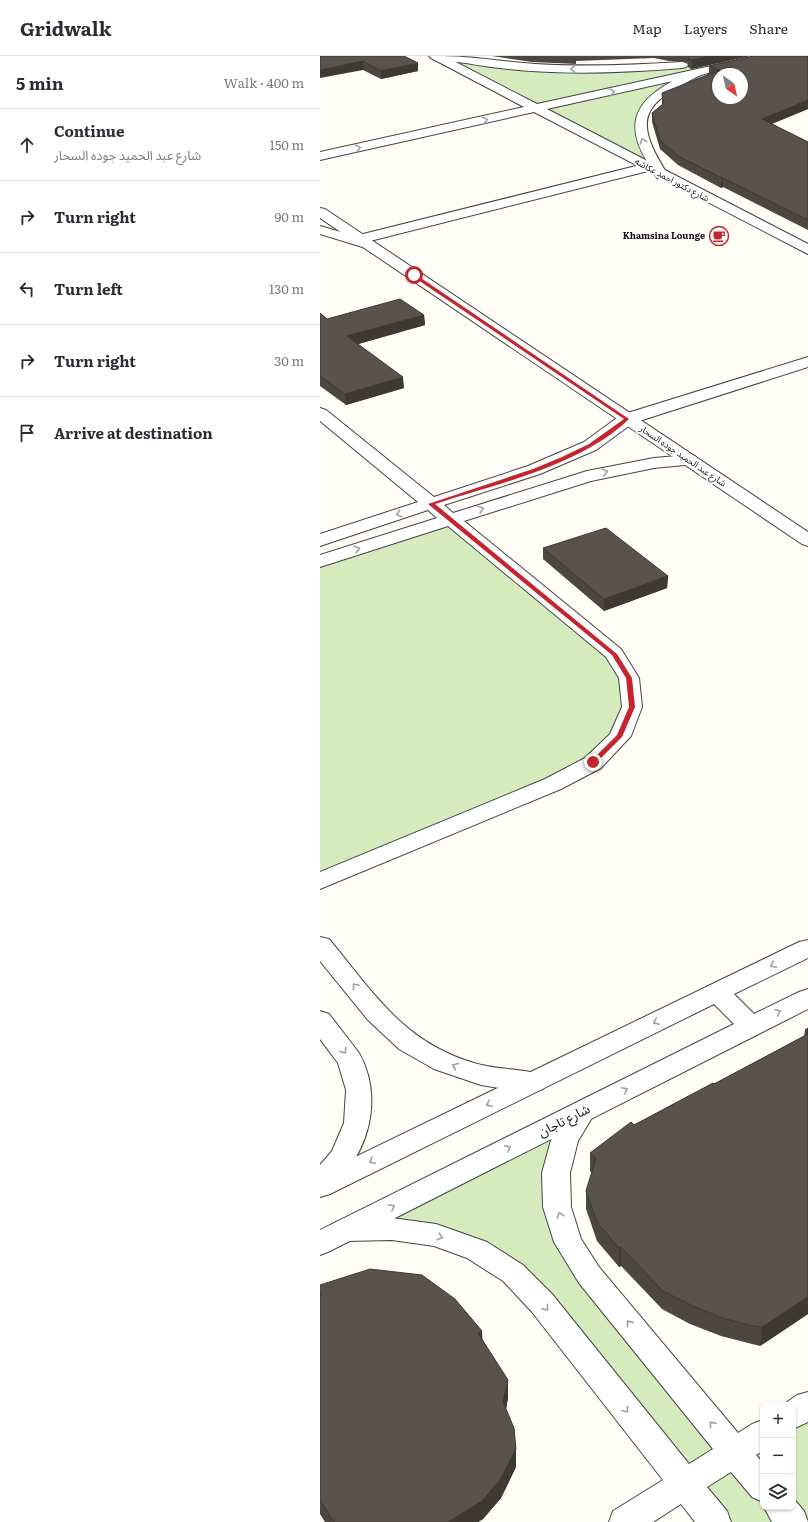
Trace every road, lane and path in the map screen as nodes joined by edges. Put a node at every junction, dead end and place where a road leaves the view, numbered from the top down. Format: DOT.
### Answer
graph roads {
  1 [pos="435,56"];
  2 [pos="446,56"];
  3 [pos="721,56"];
  4 [pos="772,56"];
  5 [pos="682,64"];
  6 [pos="699,72"];
  7 [pos="551,93"];
  8 [pos="521,100"];
  9 [pos="537,102"];
  10 [pos="498,104"];
  11 [pos="320,156"];
  12 [pos="649,167"];
  13 [pos="662,174"];
  14 [pos="320,212"];
  15 [pos="320,230"];
  16 [pos="364,242"];
  17 [pos="808,250"];
  18 [pos="808,362"];
  19 [pos="320,413"];
  20 [pos="627,419"];
  21 [pos="690,460"];
  22 [pos="431,504"];
  23 [pos="450,519"];
  24 [pos="320,540"];
  25 [pos="808,540"];
  26 [pos="320,561"];
  27 [pos="320,880"];
  28 [pos="320,945"];
  29 [pos="808,948"];
  30 [pos="717,992"];
  31 [pos="808,998"];
  32 [pos="320,1020"];
  33 [pos="751,1026"];
  34 [pos="534,1082"];
  35 [pos="583,1111"];
  36 [pos="320,1185"];
  37 [pos="333,1236"];
  38 [pos="808,1405"];
  39 [pos="796,1413"];
  40 [pos="760,1436"];
  41 [pos="735,1452"];
  42 [pos="760,1483"];
  43 [pos="685,1484"];
  44 [pos="782,1510"];
  45 [pos="625,1522"];
  46 [pos="716,1522"];
  47 [pos="792,1522"];
  1 -- 8 [label="street, شارع دكتور احمد عكاشه"];
  5 -- 2 [label="street, one-way"];
  3 -- 5 [label="street"];
  4 -- 6 [label="street"];
  5 -- 7 [label="street"];
  9 -- 6 [label="street, one-way"];
  13 -- 6 [label="street, one-way"];
  8 -- 9 [label="street, شارع دكتور احمد عكاشه"];
  8 -- 10 [label="street"];
  11 -- 9 [label="street, one-way"];
  9 -- 12 [label="street, شارع دكتور احمد عكاشه"];
  12 -- 13 [label="street, شارع دكتور احمد عكاشه"];
  12 -- 16 [label="street"];
  13 -- 17 [label="street, شارع دكتور احمد عكاشه"];
  14 -- 16 [label="street, شارع عبد الحميد جوده السحار"];
  15 -- 16 [label="street"];
  16 -- 20 [label="street, شارع عبد الحميد جوده السحار"];
  18 -- 20 [label="street"];
  19 -- 22 [label="street"];
  20 -- 21 [label="street, شارع عبد الحميد جوده السحار"];
  20 -- 22 [label="street"];
  23 -- 21 [label="street, one-way"];
  21 -- 25 [label="street, شارع عبد الحميد جوده السحار"];
  22 -- 23 [label="street"];
  22 -- 24 [label="street, one-way"];
  26 -- 23 [label="street, one-way"];
  23 -- 27 [label="street"];
  34 -- 28 [label="street, one-way"];
  29 -- 30 [label="street, one-way"];
  30 -- 33 [label="street"];
  30 -- 34 [label="street, one-way"];
  33 -- 31 [label="street, شارع تاجان, one-way"];
  32 -- 36 [label="street, one-way"];
  35 -- 33 [label="street, شارع تاجان, one-way"];
  34 -- 36 [label="street, one-way"];
  37 -- 35 [label="street, شارع تاجان, one-way"];
  41 -- 35 [label="street, one-way"];
  37 -- 43 [label="street, one-way"];
  38 -- 39 [label="street"];
  40 -- 41 [label="street"];
  41 -- 42 [label="street"];
  41 -- 43 [label="street"];
  43 -- 45 [label="street"];
  43 -- 46 [label="street"];
  44 -- 47 [label="street"];
}
